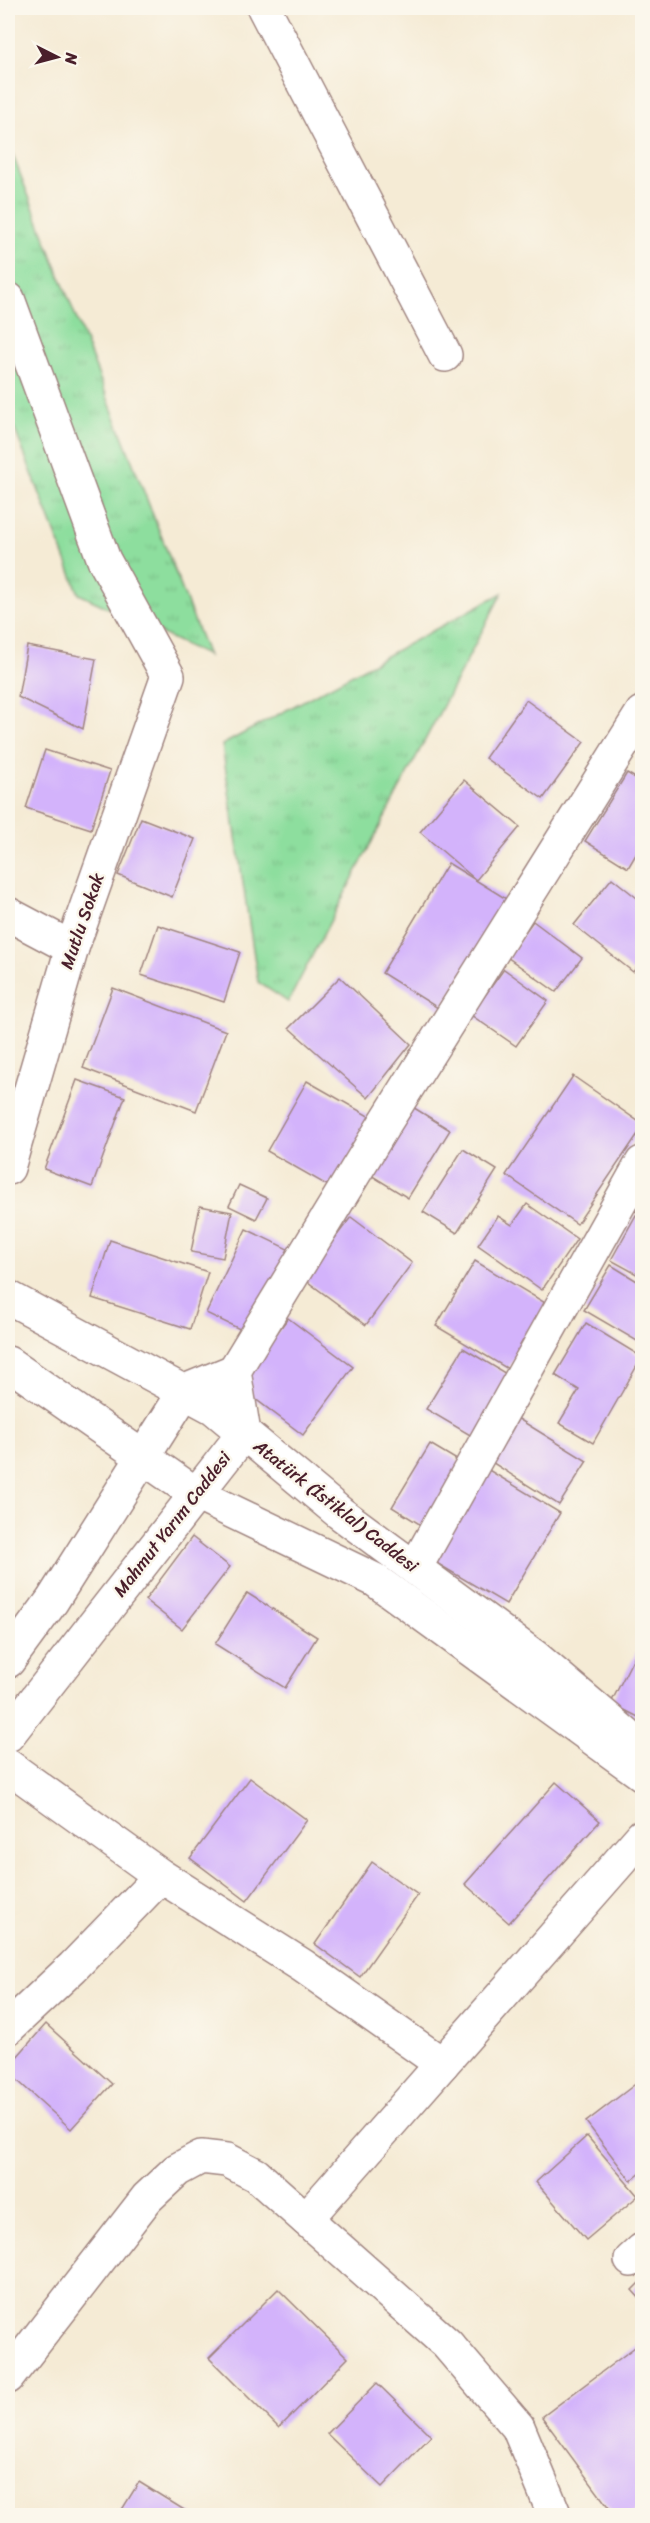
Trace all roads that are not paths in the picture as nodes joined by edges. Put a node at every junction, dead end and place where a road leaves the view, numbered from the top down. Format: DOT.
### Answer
graph roads {
  1 [pos="264,8"];
  2 [pos="8,299"];
  3 [pos="445,355"];
  4 [pos="642,713"];
  5 [pos="8,914"];
  6 [pos="72,948"];
  7 [pos="642,1163"];
  8 [pos="8,1168"];
  9 [pos="8,1297"];
  10 [pos="8,1363"];
  11 [pos="234,1371"];
  12 [pos="184,1391"];
  13 [pos="244,1433"];
  14 [pos="141,1456"];
  15 [pos="196,1494"];
  16 [pos="415,1568"];
  17 [pos="8,1661"];
  18 [pos="8,1735"];
  19 [pos="642,1748"];
  20 [pos="8,1766"];
  21 [pos="642,1774"];
  22 [pos="642,1836"];
  23 [pos="161,1876"];
  24 [pos="8,2028"];
  25 [pos="442,2064"];
  26 [pos="306,2219"];
  27 [pos="8,2378"];
  28 [pos="555,2516"];
  1 -- 3 [label="street"];
  2 -- 6 [label="street, Mutlu Sokak"];
  4 -- 11 [label="street"];
  5 -- 6 [label="street"];
  6 -- 8 [label="street, Mutlu Sokak"];
  7 -- 16 [label="street"];
  9 -- 12 [label="street, Atatürk (İstiklal) Caddesi"];
  10 -- 14 [label="street, Atatürk (İstiklal) Caddesi"];
  11 -- 12 [label="street"];
  11 -- 13 [label="street"];
  12 -- 13 [label="street, Atatürk (İstiklal) Caddesi"];
  12 -- 14 [label="street"];
  13 -- 15 [label="street, Mahmut Yarım Caddesi"];
  13 -- 16 [label="street, Atatürk (İstiklal) Caddesi"];
  14 -- 15 [label="street, Atatürk (İstiklal) Caddesi"];
  14 -- 17 [label="street"];
  15 -- 18 [label="street, Mahmut Yarım Caddesi"];
  15 -- 21 [label="street, Atatürk (İstiklal) Caddesi"];
  16 -- 19 [label="street, Atatürk (İstiklal) Caddesi"];
  20 -- 23 [label="street"];
  22 -- 25 [label="street"];
  23 -- 24 [label="street"];
  23 -- 25 [label="street"];
  25 -- 26 [label="street"];
  26 -- 27 [label="street"];
  26 -- 28 [label="street"];
}
